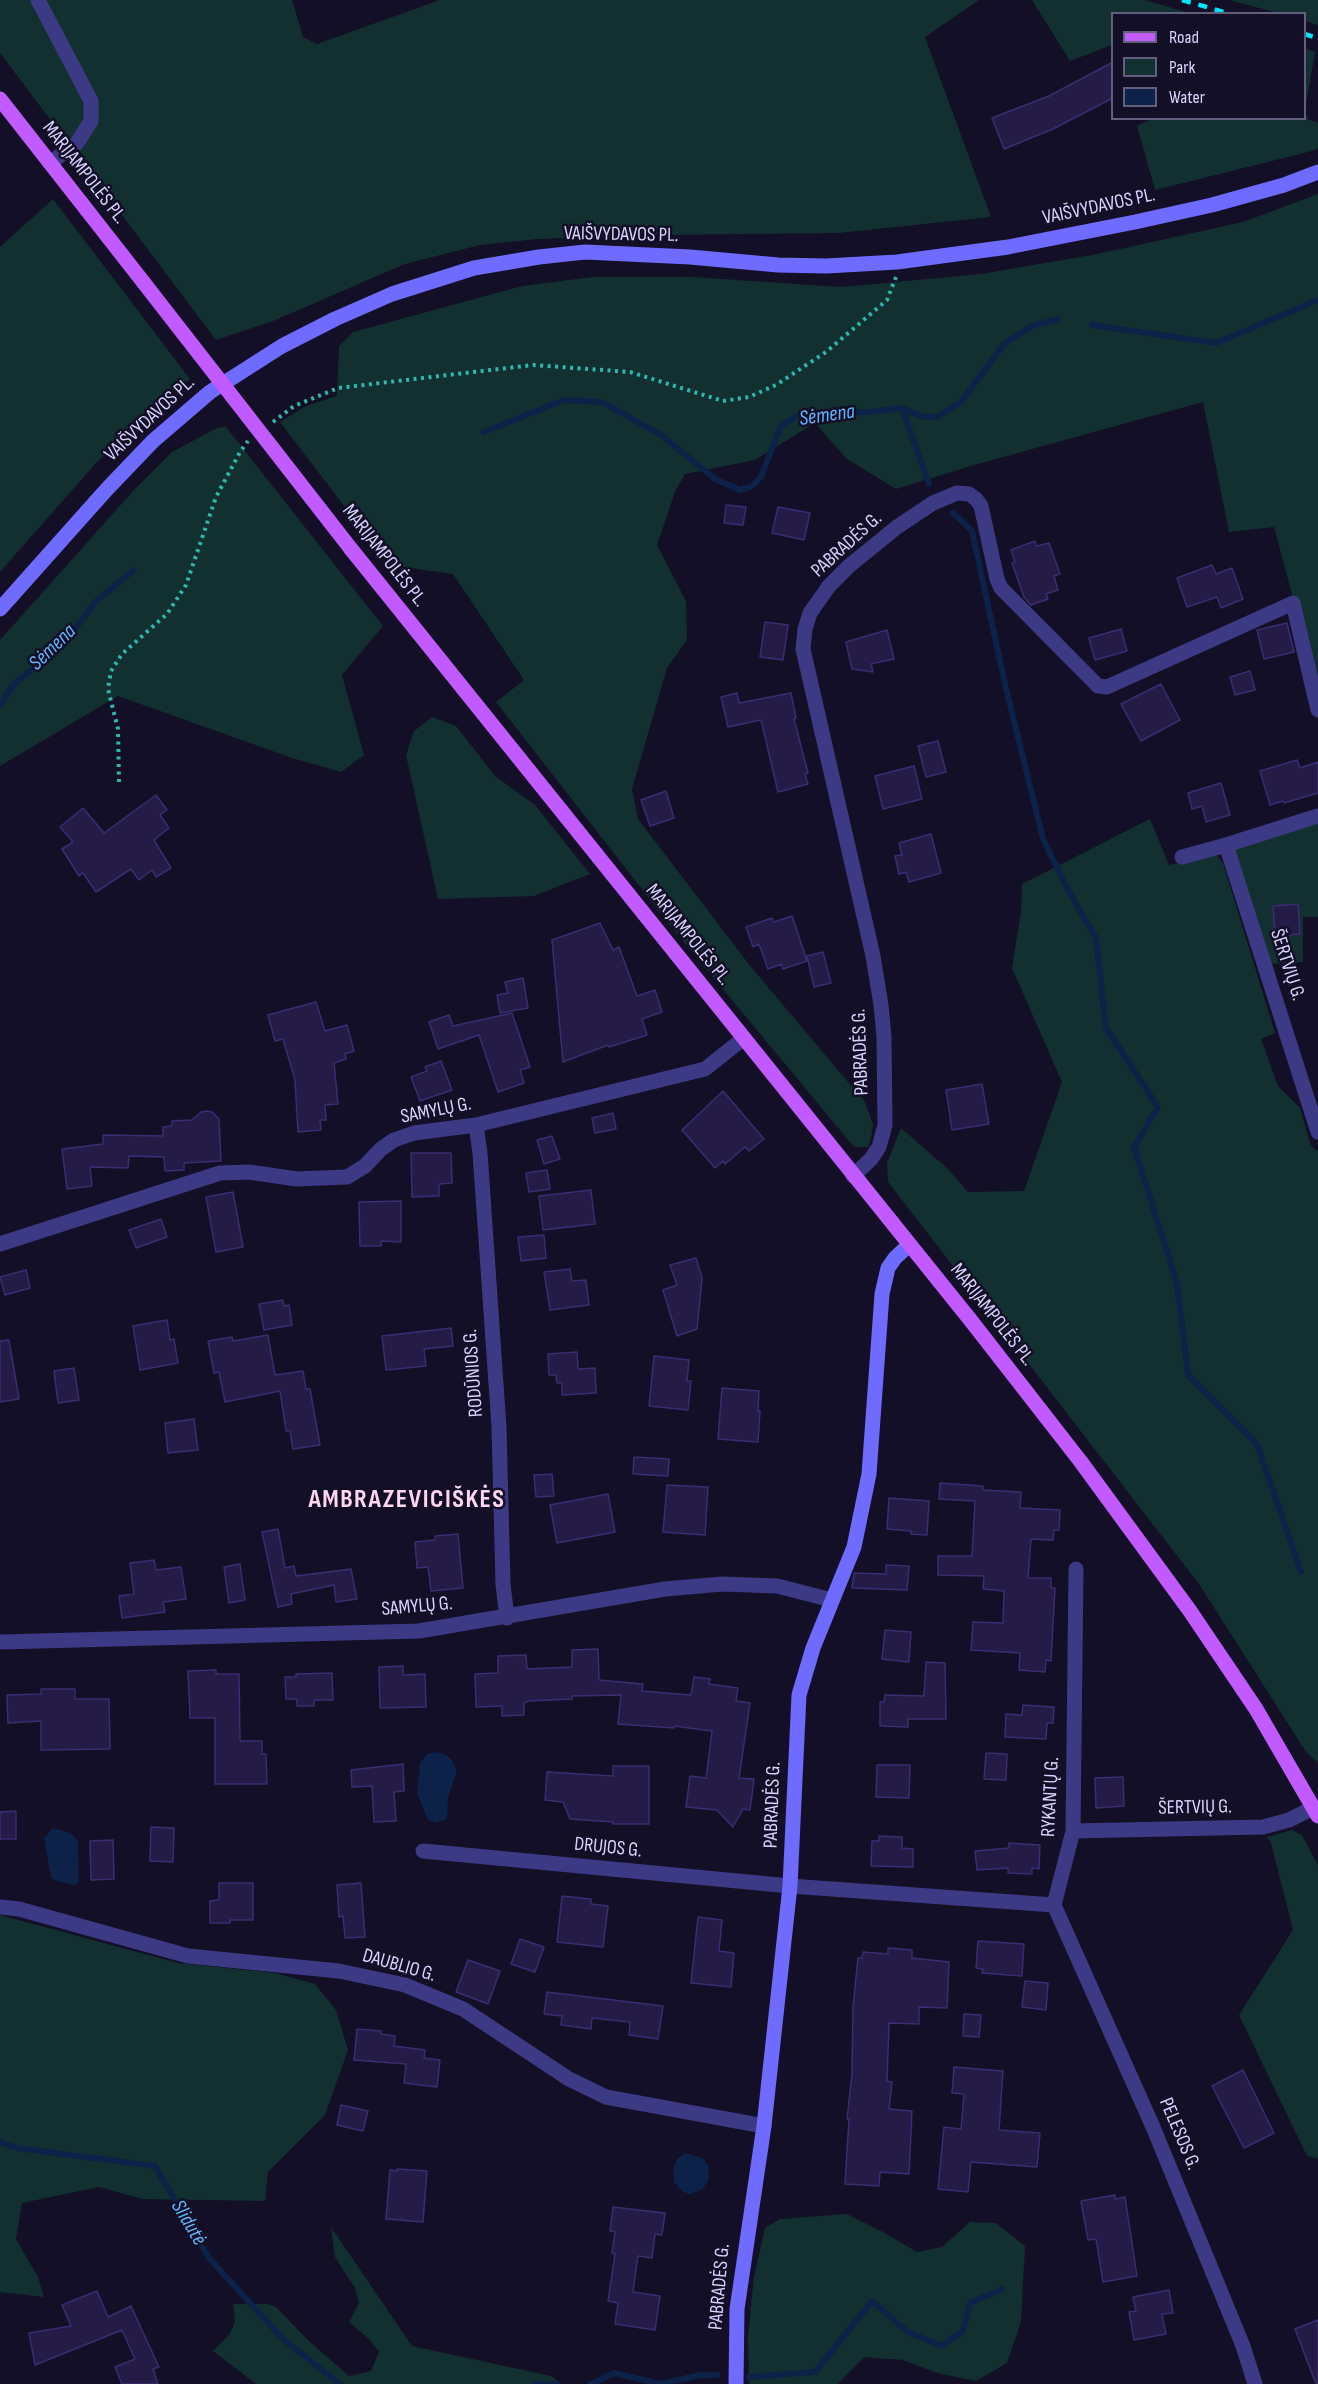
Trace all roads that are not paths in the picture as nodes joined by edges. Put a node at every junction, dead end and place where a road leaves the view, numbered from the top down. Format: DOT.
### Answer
graph roads {
  1 [pos="38,0"];
  2 [pos="0,99"];
  3 [pos="50,164"];
  4 [pos="1318,172"];
  5 [pos="0,609"];
  6 [pos="1318,710"];
  7 [pos="1318,816"];
  8 [pos="1226,845"];
  9 [pos="1182,857"];
  10 [pos="744,1038"];
  11 [pos="476,1125"];
  12 [pos="1318,1132"];
  13 [pos="854,1176"];
  14 [pos="0,1244"];
  15 [pos="909,1245"];
  16 [pos="1076,1569"];
  17 [pos="832,1600"];
  18 [pos="507,1618"];
  19 [pos="0,1642"];
  20 [pos="1316,1812"];
  21 [pos="1073,1831"];
  22 [pos="423,1851"];
  23 [pos="790,1886"];
  24 [pos="1054,1905"];
  25 [pos="0,1907"];
  26 [pos="764,2126"];
  27 [pos="736,2384"];
  28 [pos="1255,2384"];
  1 -- 3 [label="street"];
  2 -- 3 [label="main road, MARIJAMPOLĖS PL."];
  3 -- 10 [label="main road, MARIJAMPOLĖS PL., bridge"];
  4 -- 5 [label="main road, VAIŠVYDAVOS PL."];
  6 -- 13 [label="street, PABRADĖS G."];
  7 -- 8 [label="street"];
  8 -- 9 [label="street"];
  8 -- 12 [label="street, ŠERTVIŲ G."];
  10 -- 11 [label="street, SAMYLŲ G."];
  10 -- 13 [label="main road, MARIJAMPOLĖS PL."];
  11 -- 14 [label="street, SAMYLŲ G."];
  11 -- 18 [label="street, RODŪNIOS G."];
  13 -- 15 [label="main road, MARIJAMPOLĖS PL."];
  15 -- 17 [label="main road, PABRADĖS G."];
  15 -- 20 [label="main road, MARIJAMPOLĖS PL."];
  16 -- 21 [label="street, RYKANTŲ G."];
  17 -- 18 [label="street, SAMYLŲ G."];
  17 -- 23 [label="main road, PABRADĖS G."];
  18 -- 19 [label="street, SAMYLŲ G."];
  20 -- 21 [label="street, ŠERTVIŲ G."];
  21 -- 24 [label="street, RYKANTŲ G."];
  22 -- 23 [label="street, DRUJOS G."];
  23 -- 24 [label="street"];
  23 -- 26 [label="main road, PABRADĖS G."];
  24 -- 28 [label="street, PELESOS G."];
  25 -- 26 [label="street, DAUBLIO G."];
  26 -- 27 [label="main road, PABRADĖS G."];
}
